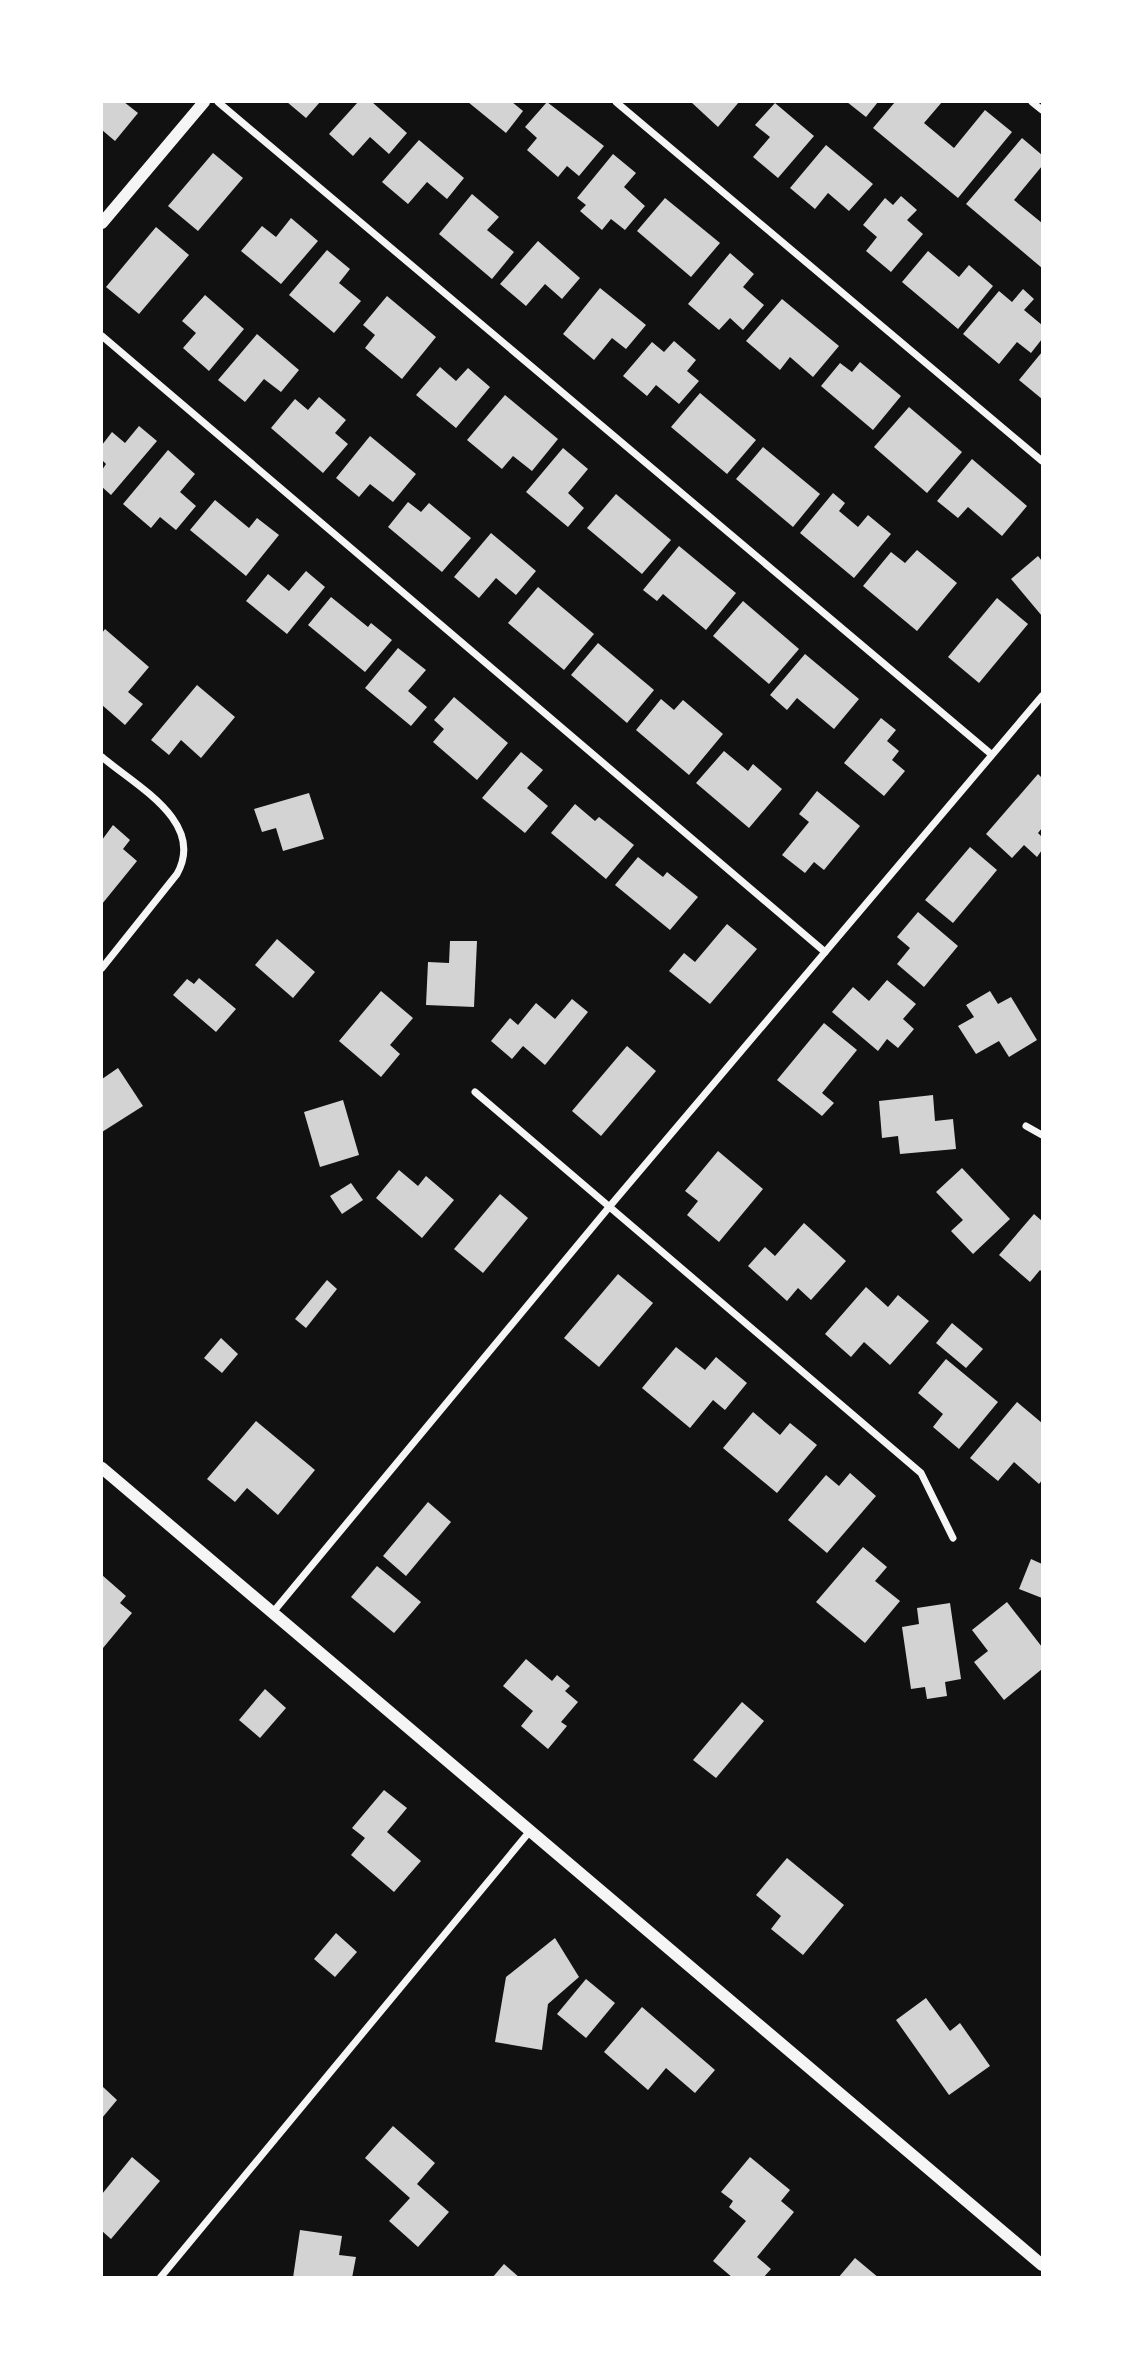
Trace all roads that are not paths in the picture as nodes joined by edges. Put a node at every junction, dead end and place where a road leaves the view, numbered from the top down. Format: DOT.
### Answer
graph roads {
  1 [pos="204,102"];
  2 [pos="218,102"];
  3 [pos="616,102"];
  4 [pos="1032,102"];
  5 [pos="1042,110"];
  6 [pos="102,223"];
  7 [pos="102,336"];
  8 [pos="1042,461"];
  9 [pos="1042,696"];
  10 [pos="990,754"];
  11 [pos="102,757"];
  12 [pos="825,952"];
  13 [pos="102,968"];
  14 [pos="475,1092"];
  15 [pos="1026,1126"];
  16 [pos="1042,1135"];
  17 [pos="610,1206"];
  18 [pos="102,1468"];
  19 [pos="953,1538"];
  20 [pos="274,1611"];
  21 [pos="530,1831"];
  22 [pos="1042,2265"];
  23 [pos="160,2277"];
  1 -- 6 [label="street"];
  2 -- 10 [label="street"];
  3 -- 8 [label="street"];
  4 -- 5 [label="street"];
  7 -- 12 [label="street"];
  9 -- 10 [label="street"];
  10 -- 12 [label="street"];
  11 -- 13 [label="street"];
  12 -- 17 [label="street"];
  14 -- 17 [label="street"];
  15 -- 16 [label="street"];
  17 -- 19 [label="street"];
  17 -- 20 [label="street"];
  18 -- 20 [label="street"];
  20 -- 21 [label="street"];
  21 -- 22 [label="street"];
  21 -- 23 [label="street"];
}
